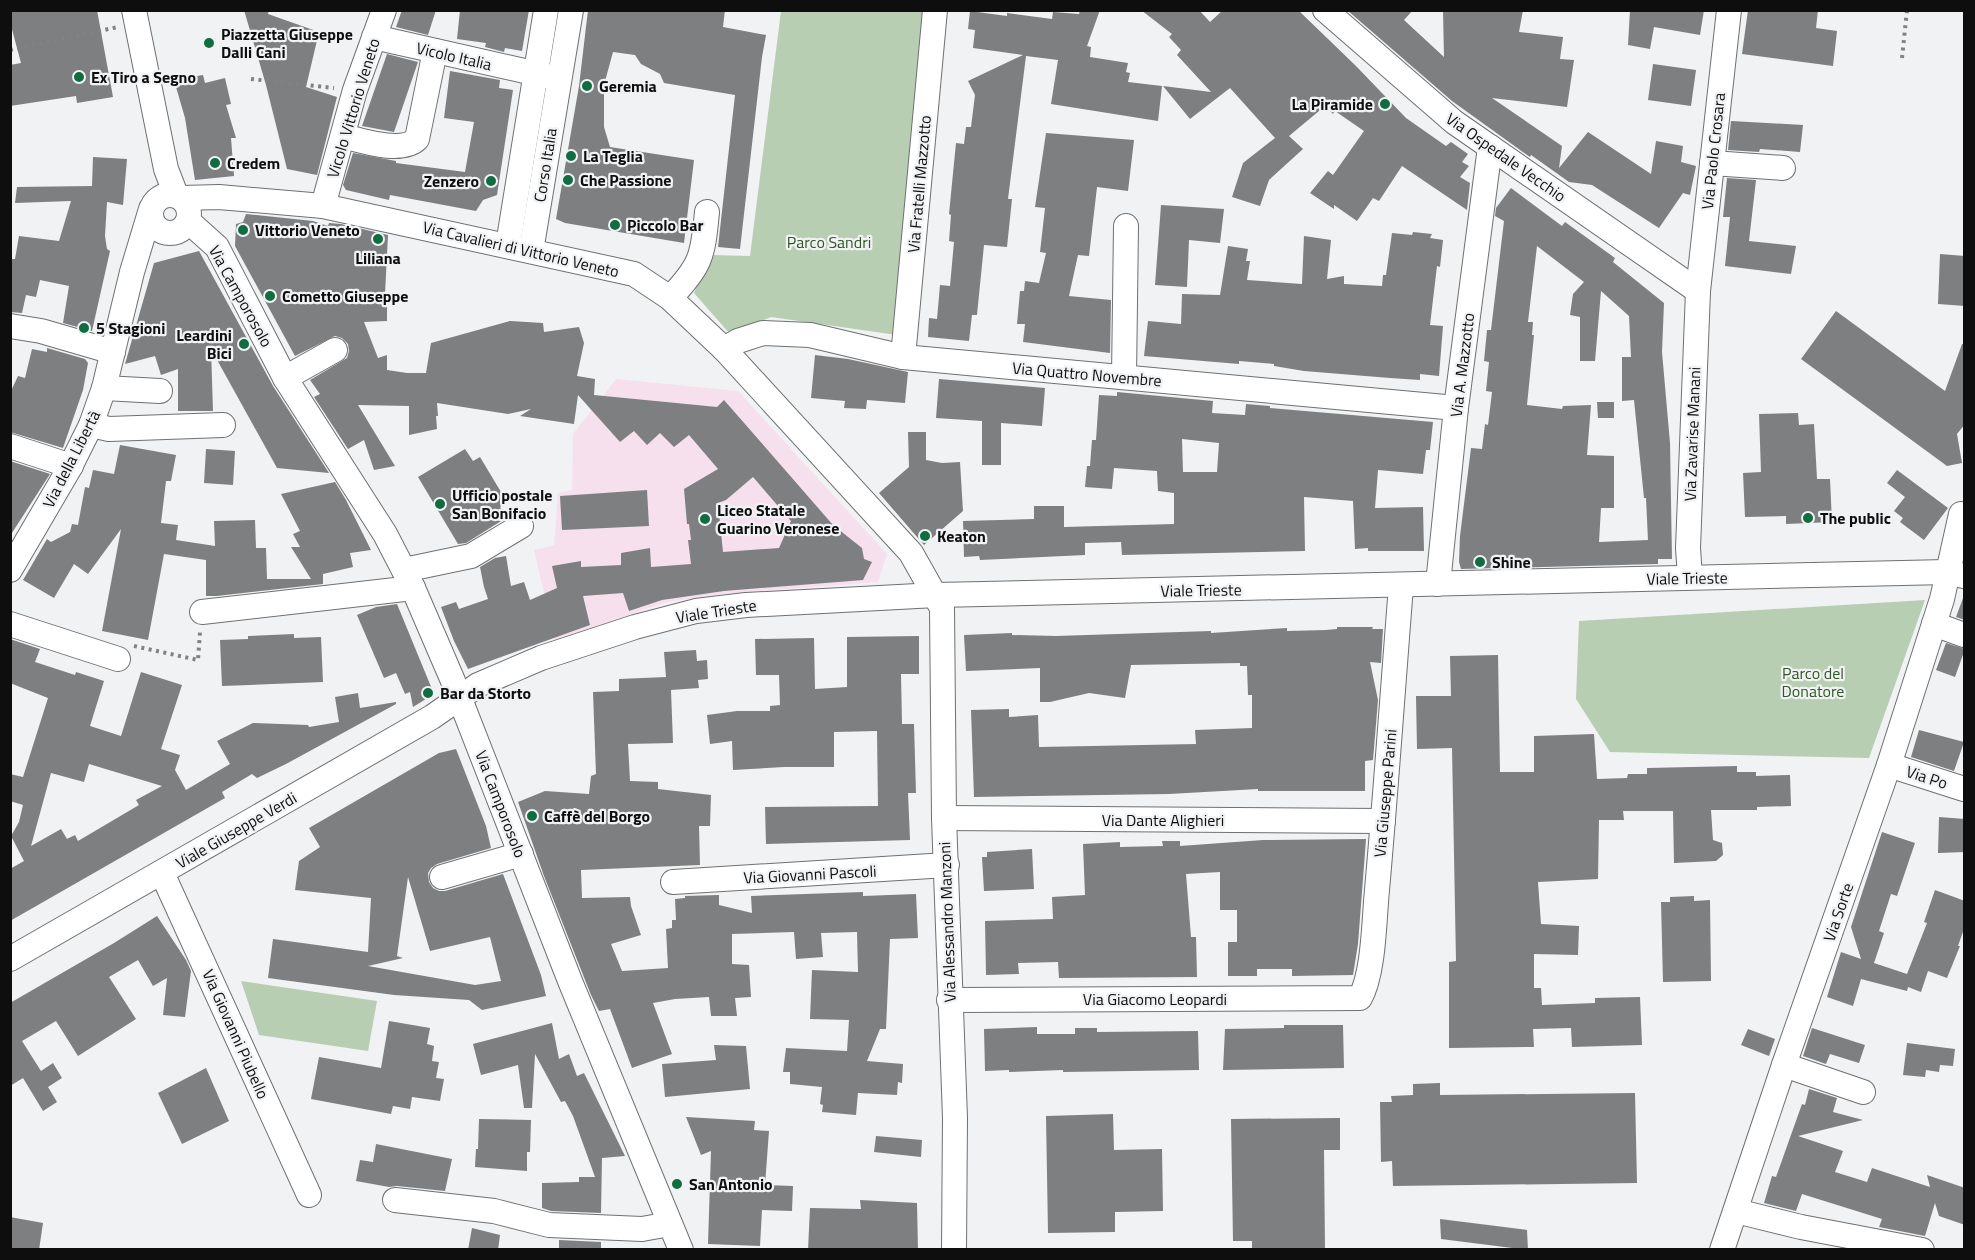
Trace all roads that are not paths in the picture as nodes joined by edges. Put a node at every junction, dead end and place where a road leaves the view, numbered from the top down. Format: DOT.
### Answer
graph roads {
  1 [pos="384,10"];
  2 [pos="546,10"];
  3 [pos="571,10"];
  4 [pos="935,10"];
  5 [pos="1325,10"];
  6 [pos="1729,10"];
  7 [pos="129,18"];
  8 [pos="374,37"];
  9 [pos="435,51"];
  10 [pos="535,75"];
  11 [pos="559,78"];
  12 [pos="343,136"];
  13 [pos="1490,147"];
  14 [pos="1712,163"];
  15 [pos="1784,168"];
  16 [pos="174,206"];
  17 [pos="324,206"];
  18 [pos="707,212"];
  19 [pos="1126,226"];
  20 [pos="508,245"];
  21 [pos="531,251"];
  22 [pos="132,272"];
  23 [pos="1698,291"];
  24 [pos="670,298"];
  25 [pos="10,326"];
  26 [pos="724,349"];
  27 [pos="335,350"];
  28 [pos="113,352"];
  29 [pos="903,357"];
  30 [pos="1124,377"];
  31 [pos="285,378"];
  32 [pos="104,388"];
  33 [pos="160,391"];
  34 [pos="1456,408"];
  35 [pos="223,424"];
  36 [pos="92,425"];
  37 [pos="10,446"];
  38 [pos="71,466"];
  39 [pos="1961,514"];
  40 [pos="520,526"];
  41 [pos="19,536"];
  42 [pos="10,570"];
  43 [pos="1959,573"];
  44 [pos="1690,577"];
  45 [pos="408,579"];
  46 [pos="1438,585"];
  47 [pos="1401,586"];
  48 [pos="936,595"];
  49 [pos="202,612"];
  50 [pos="10,624"];
  51 [pos="1934,624"];
  52 [pos="1965,635"];
  53 [pos="118,659"];
  54 [pos="460,697"];
  55 [pos="1889,765"];
  56 [pos="1965,789"];
  57 [pos="944,819"];
  58 [pos="1383,821"];
  59 [pos="521,854"];
  60 [pos="947,866"];
  61 [pos="162,873"];
  62 [pos="442,877"];
  63 [pos="673,882"];
  64 [pos="10,959"];
  65 [pos="1360,998"];
  66 [pos="950,1000"];
  67 [pos="1784,1065"];
  68 [pos="1863,1092"];
  69 [pos="309,1195"];
  70 [pos="395,1200"];
  71 [pos="1736,1211"];
  72 [pos="670,1224"];
  73 [pos="681,1250"];
  74 [pos="954,1250"];
  75 [pos="1722,1250"];
  76 [pos="1922,1250"];
  1 -- 8 [label="street, Vicolo Vittorio Veneto"];
  2 -- 10 [label="street, Corso Italia"];
  3 -- 11 [label="street, Corso Italia"];
  4 -- 29 [label="street, Via Fratelli Mazzotto"];
  5 -- 13 [label="street, Via Ospedale Vecchio"];
  6 -- 14 [label="street, Via Paolo Crosara"];
  7 -- 16 [label="street, Via Camporosolo"];
  8 -- 9 [label="street, Vicolo Italia"];
  8 -- 12 [label="street, Vicolo Vittorio Veneto"];
  9 -- 10 [label="street, Vicolo Italia"];
  9 -- 12 [label="street"];
  10 -- 11 [label="street"];
  10 -- 20 [label="street, Corso Italia"];
  11 -- 21 [label="street, Corso Italia"];
  12 -- 17 [label="street, Vicolo Vittorio Veneto"];
  13 -- 23 [label="street, Via Ospedale Vecchio"];
  13 -- 34 [label="street, Via A. Mazzotto"];
  14 -- 15 [label="street"];
  14 -- 23 [label="street, Via Paolo Crosara"];
  16 -- 17 [label="street, Via Cavalieri di Vittorio Veneto"];
  16 -- 22 [label="street, Via della Libertà"];
  16 -- 22 [label="street, Via della Libertà"];
  16 -- 31 [label="street, Via Camporosolo"];
  17 -- 20 [label="street, Via Cavalieri di Vittorio Veneto"];
  18 -- 24 [label="street"];
  19 -- 30 [label="street"];
  20 -- 21 [label="street, Via Cavalieri di Vittorio Veneto"];
  21 -- 24 [label="street, Via Cavalieri di Vittorio Veneto"];
  22 -- 28 [label="street, Via della Libertà"];
  23 -- 44 [label="street, Via Zavarise Manani"];
  24 -- 26 [label="street, Via Cavalieri di Vittorio Veneto"];
  25 -- 28 [label="street"];
  26 -- 29 [label="street, Via Quattro Novembre"];
  26 -- 48 [label="street, Via Cavalieri di Vittorio Veneto"];
  27 -- 31 [label="street"];
  28 -- 32 [label="street, Via della Libertà"];
  29 -- 30 [label="street, Via Quattro Novembre"];
  30 -- 34 [label="street, Via Quattro Novembre"];
  31 -- 45 [label="street, Via Camporosolo"];
  32 -- 33 [label="street"];
  32 -- 36 [label="street, Via della Libertà"];
  34 -- 46 [label="street, Via A. Mazzotto"];
  35 -- 36 [label="street"];
  36 -- 38 [label="street, Via della Libertà"];
  37 -- 38 [label="street"];
  38 -- 41 [label="street, Via della Libertà"];
  39 -- 43 [label="street, Via Sorte"];
  40 -- 45 [label="street"];
  41 -- 42 [label="street, Via della Libertà"];
  43 -- 44 [label="street, Viale Trieste"];
  43 -- 51 [label="street, Via Sorte"];
  44 -- 46 [label="street, Viale Trieste"];
  45 -- 49 [label="street"];
  45 -- 54 [label="street, Via Camporosolo"];
  46 -- 47 [label="street, Viale Trieste"];
  47 -- 48 [label="street, Viale Trieste"];
  47 -- 58 [label="street, Via Giuseppe Parini"];
  48 -- 54 [label="street, Viale Trieste"];
  48 -- 57 [label="street, Via Alessandro Manzoni"];
  50 -- 53 [label="street"];
  51 -- 52 [label="street"];
  51 -- 55 [label="street, Via Sorte"];
  54 -- 59 [label="street, Via Camporosolo"];
  54 -- 61 [label="street, Viale Giuseppe Verdi"];
  55 -- 56 [label="street, Via Po"];
  55 -- 67 [label="street, Via Sorte"];
  57 -- 58 [label="street, Via Dante Alighieri"];
  57 -- 60 [label="street, Via Alessandro Manzoni"];
  58 -- 65 [label="street, Via Giuseppe Parini"];
  59 -- 62 [label="street"];
  59 -- 72 [label="street, Via Camporosolo"];
  60 -- 63 [label="street, Via Giovanni Pascoli"];
  60 -- 66 [label="street, Via Alessandro Manzoni"];
  61 -- 64 [label="street, Viale Giuseppe Verdi"];
  61 -- 69 [label="street, Via Giovanni Piubello"];
  65 -- 66 [label="street, Via Giacomo Leopardi"];
  66 -- 74 [label="street, Via Alessandro Manzoni"];
  67 -- 68 [label="street"];
  67 -- 71 [label="street, Via Sorte"];
  70 -- 72 [label="street"];
  71 -- 75 [label="street, Via Sorte"];
  71 -- 76 [label="street"];
  72 -- 73 [label="street, Via Camporosolo"];
}
